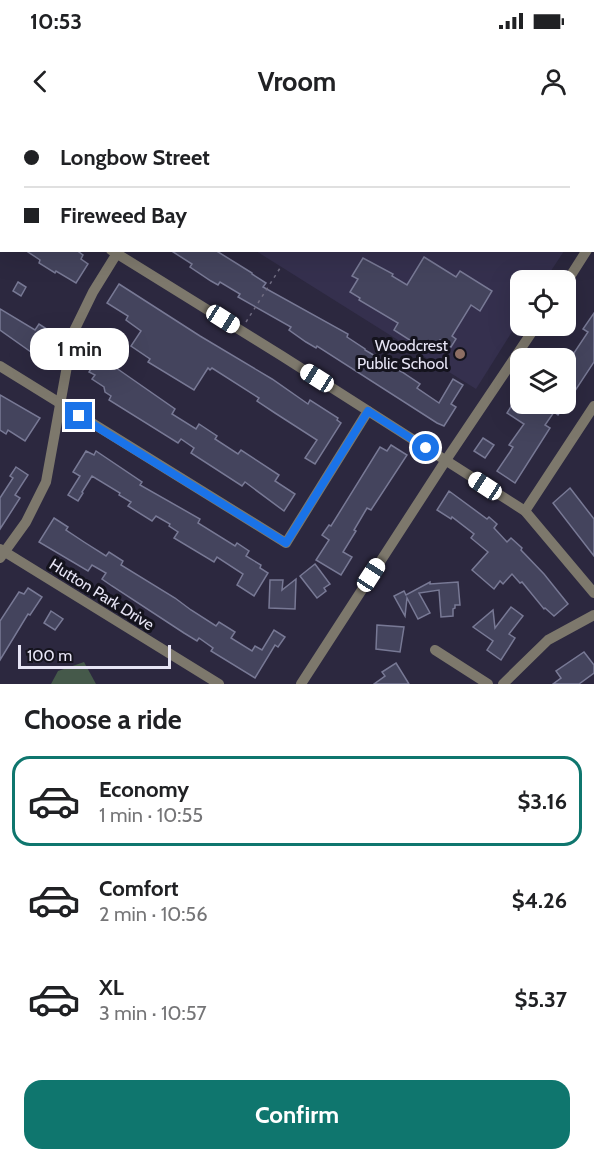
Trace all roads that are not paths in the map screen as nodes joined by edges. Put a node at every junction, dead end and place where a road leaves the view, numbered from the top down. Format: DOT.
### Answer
graph roads {
  1 [pos="116,252"];
  2 [pos="587,252"];
  3 [pos="575,270"];
  4 [pos="529,336"];
  5 [pos="0,366"];
  6 [pos="60,405"];
  7 [pos="594,406"];
  8 [pos="368,411"];
  9 [pos="446,460"];
  10 [pos="525,511"];
  11 [pos="1,553"];
  12 [pos="594,593"];
  13 [pos="594,615"];
  14 [pos="435,650"];
  15 [pos="219,684"];
  16 [pos="301,684"];
  17 [pos="488,684"];
  18 [pos="503,684"];
  1 -- 6 [label="street"];
  1 -- 8 [label="street"];
  2 -- 3 [label="street"];
  4 -- 9 [label="street"];
  5 -- 6 [label="street"];
  6 -- 8 [label="street"];
  6 -- 11 [label="street"];
  7 -- 10 [label="street"];
  8 -- 9 [label="street"];
  9 -- 10 [label="street"];
  9 -- 16 [label="street"];
  10 -- 12 [label="street"];
  11 -- 15 [label="street, Hutton Park Drive"];
  13 -- 18 [label="street"];
  14 -- 17 [label="street"];
}
